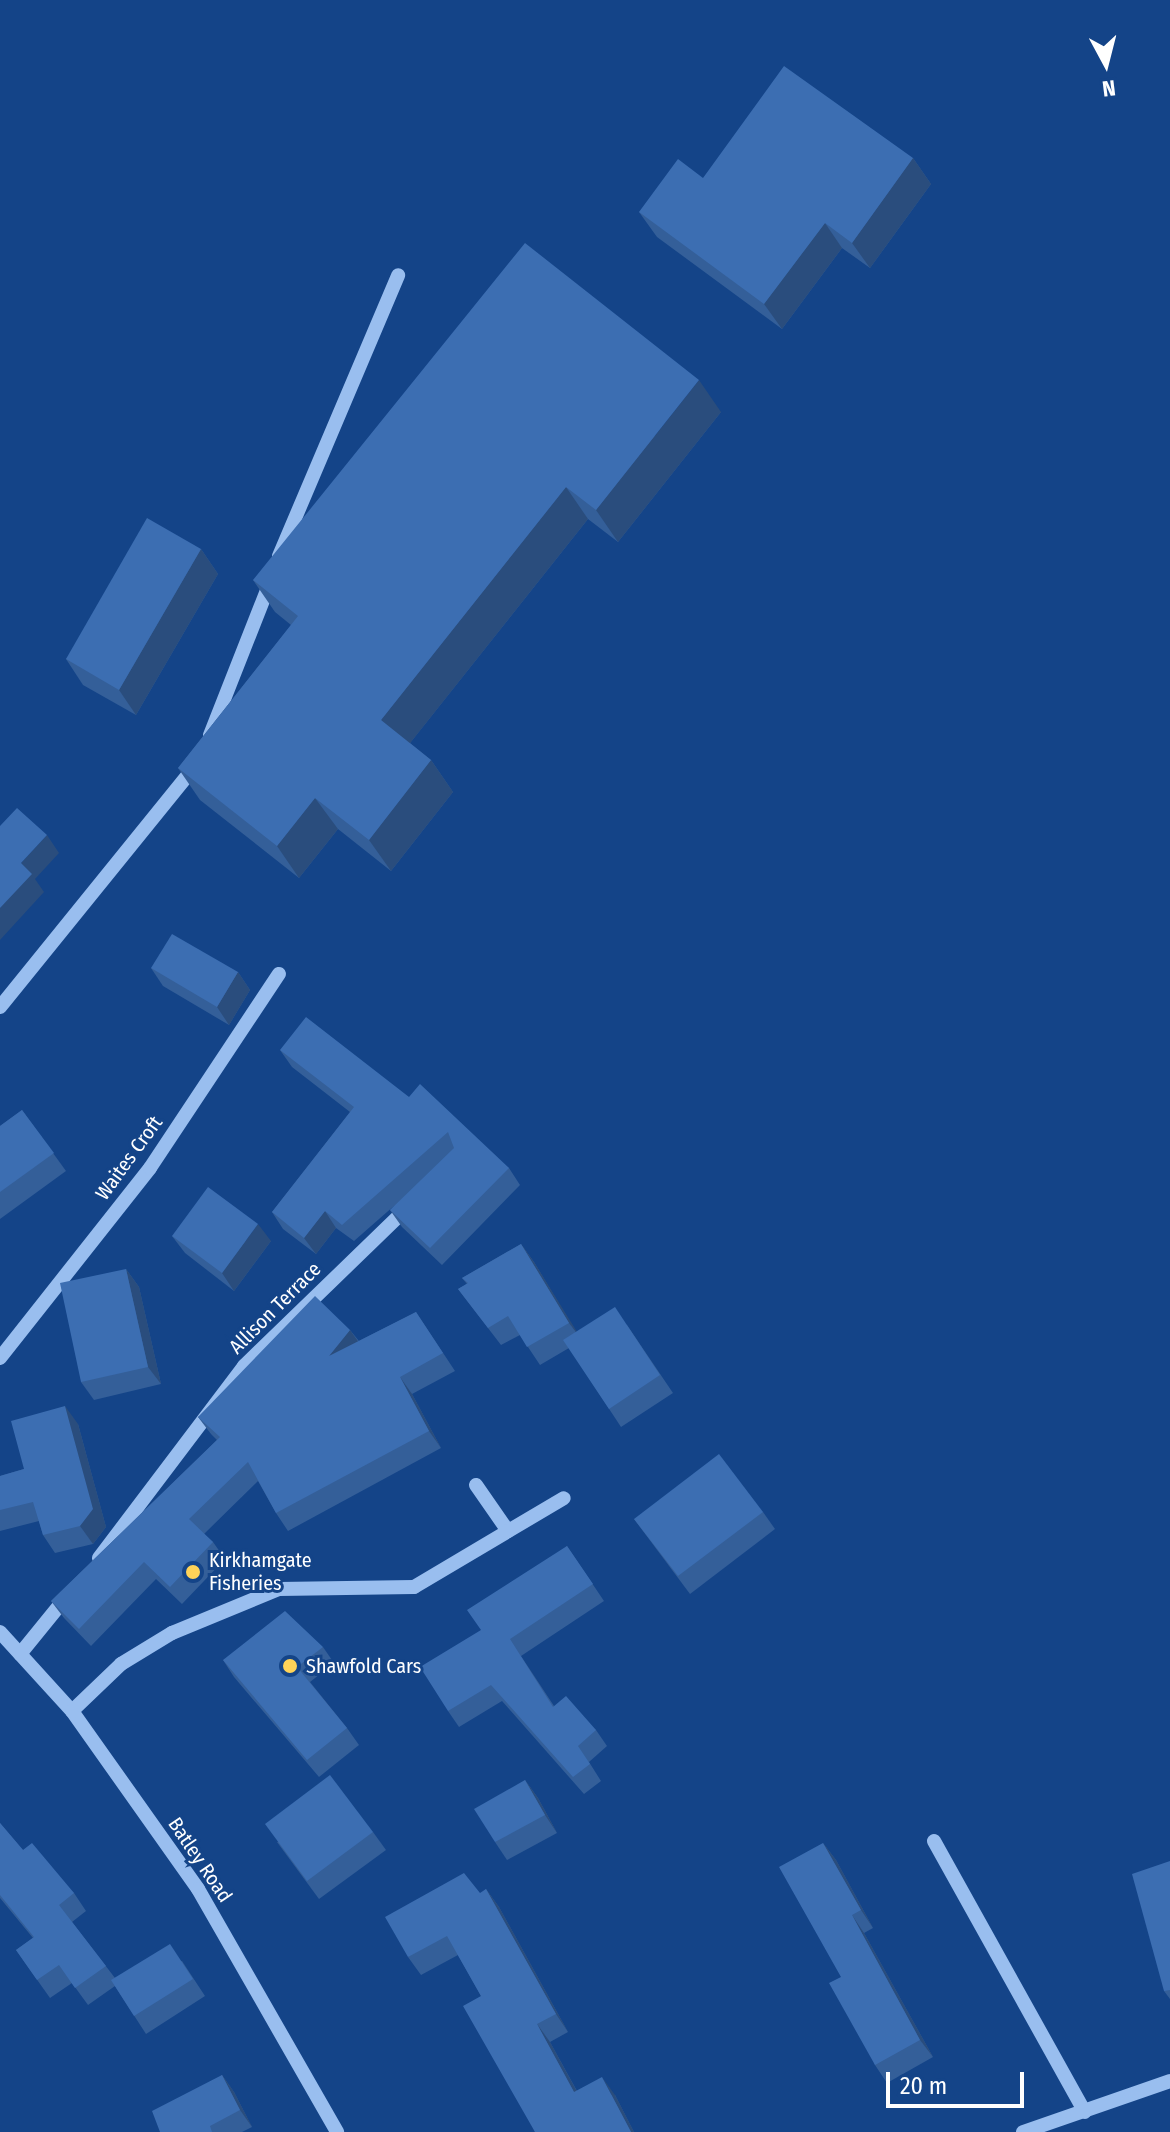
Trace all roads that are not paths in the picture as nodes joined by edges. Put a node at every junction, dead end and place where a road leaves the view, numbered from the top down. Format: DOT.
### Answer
graph roads {
  1 [pos="398,275"];
  2 [pos="279,974"];
  3 [pos="0,1007"];
  4 [pos="425,1191"];
  5 [pos="0,1358"];
  6 [pos="476,1485"];
  7 [pos="564,1498"];
  8 [pos="508,1531"];
  9 [pos="0,1632"];
  10 [pos="20,1654"];
  11 [pos="72,1711"];
  12 [pos="934,1841"];
  13 [pos="1170,2081"];
  14 [pos="1085,2112"];
  15 [pos="337,2132"];
  16 [pos="1023,2132"];
  1 -- 3 [label="street"];
  2 -- 5 [label="street, Waites Croft"];
  4 -- 10 [label="street, Allison Terrace"];
  6 -- 8 [label="street"];
  7 -- 8 [label="street"];
  8 -- 11 [label="street"];
  9 -- 10 [label="street, Batley Road"];
  10 -- 11 [label="street, Batley Road"];
  11 -- 15 [label="street, Batley Road"];
  12 -- 14 [label="street"];
  13 -- 14 [label="street"];
  14 -- 16 [label="street"];
}
